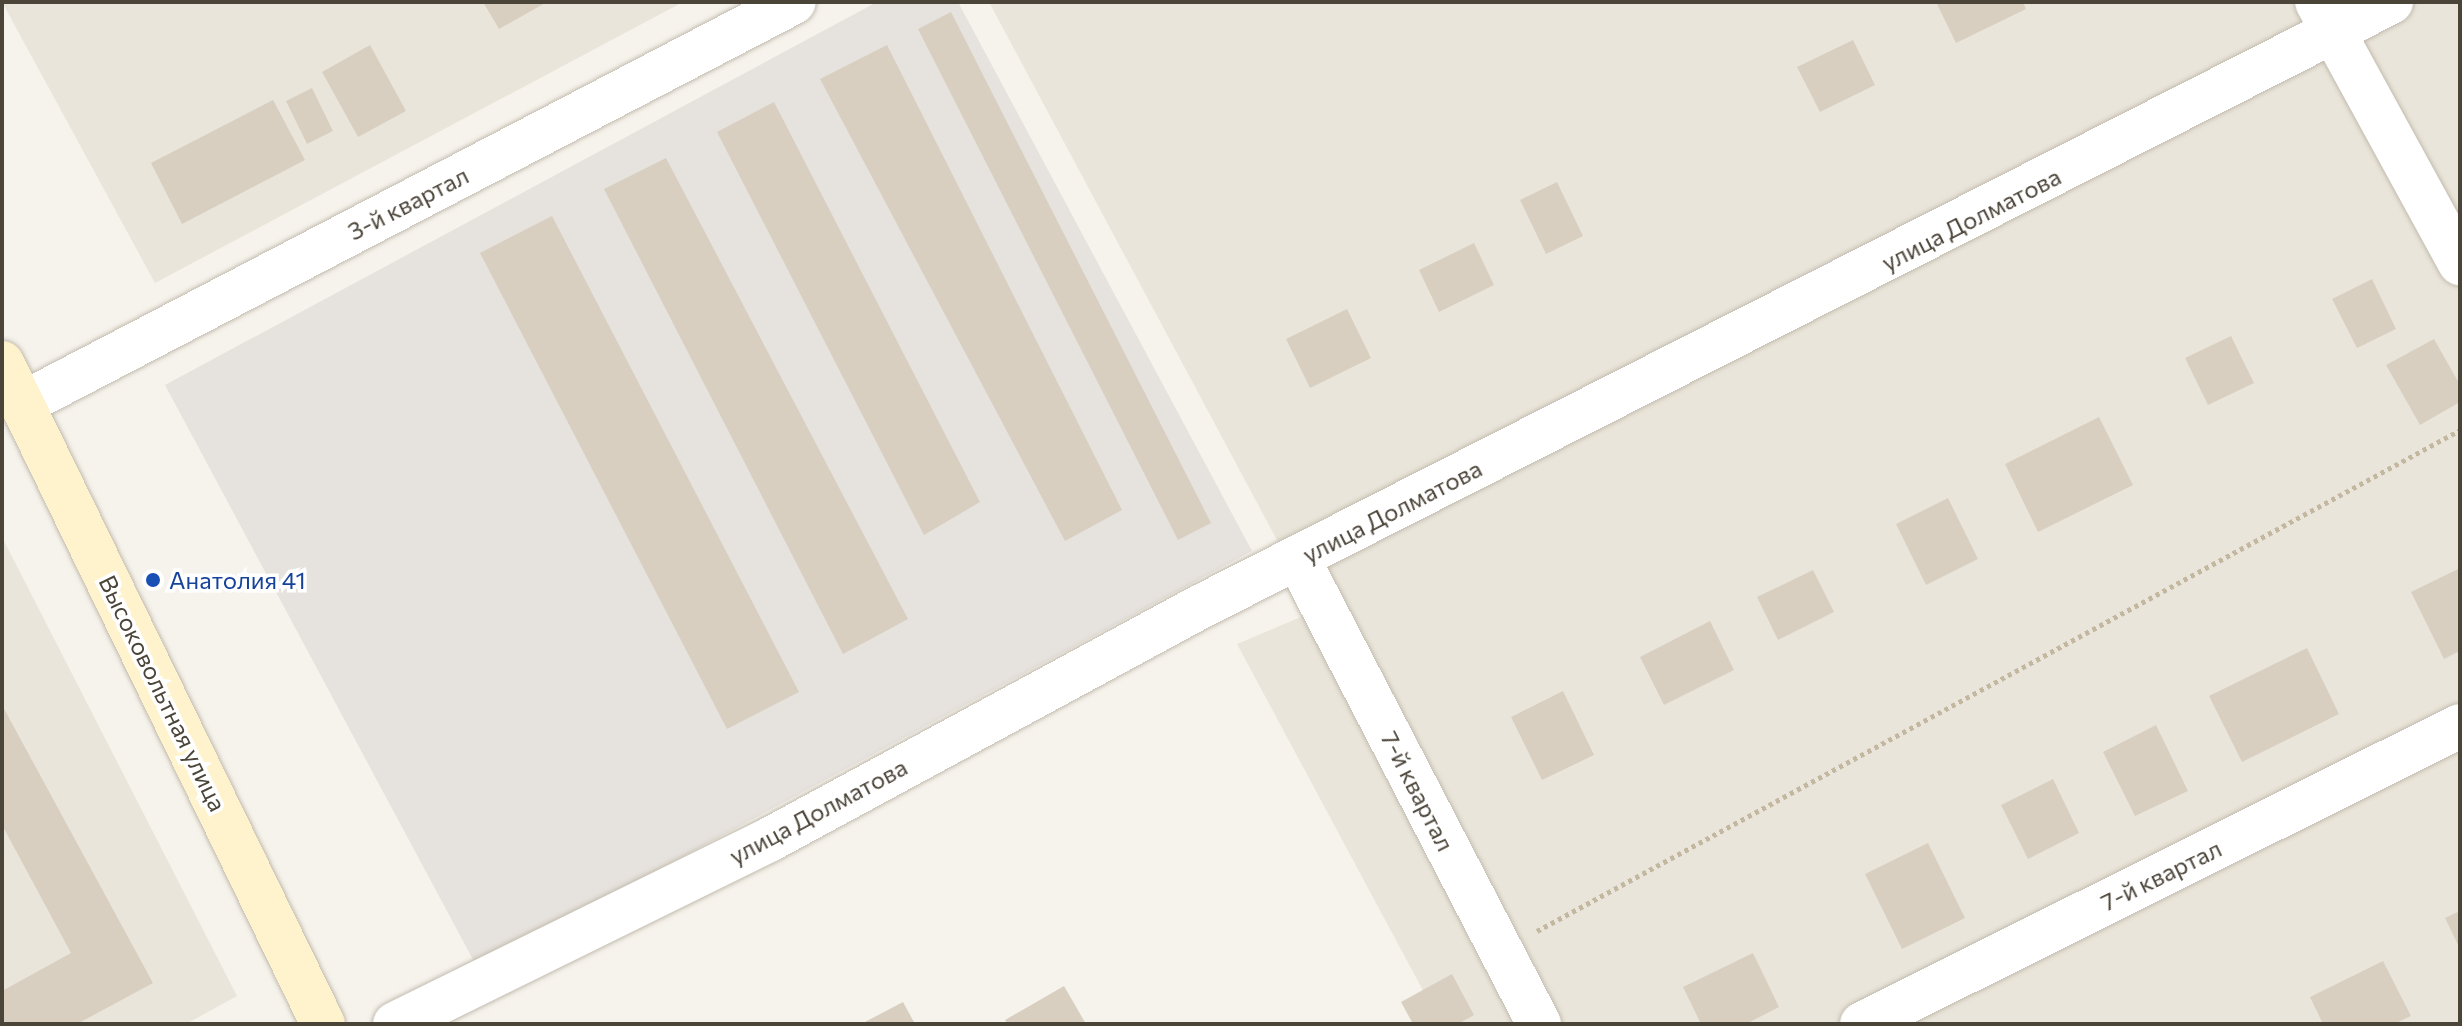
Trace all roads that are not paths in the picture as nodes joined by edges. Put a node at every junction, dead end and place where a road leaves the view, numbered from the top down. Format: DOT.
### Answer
graph roads {
  1 [pos="794,2"];
  2 [pos="2391,2"];
  3 [pos="2328,18"];
  4 [pos="2460,263"];
  5 [pos="2,363"];
  6 [pos="22,404"];
  7 [pos="1298,559"];
  8 [pos="2460,726"];
  9 [pos="323,1024"];
  10 [pos="395,1024"];
  11 [pos="1539,1024"];
  12 [pos="1862,1024"];
  1 -- 6 [label="street, 3-й квартал"];
  2 -- 3 [label="street, улица Долматова"];
  3 -- 4 [label="street"];
  3 -- 7 [label="street, улица Долматова"];
  5 -- 6 [label="street, Высоковольтная улица"];
  6 -- 9 [label="street, Высоковольтная улица"];
  7 -- 10 [label="street, улица Долматова"];
  7 -- 11 [label="street, 7-й квартал"];
  8 -- 12 [label="street, 7-й квартал"];
}
